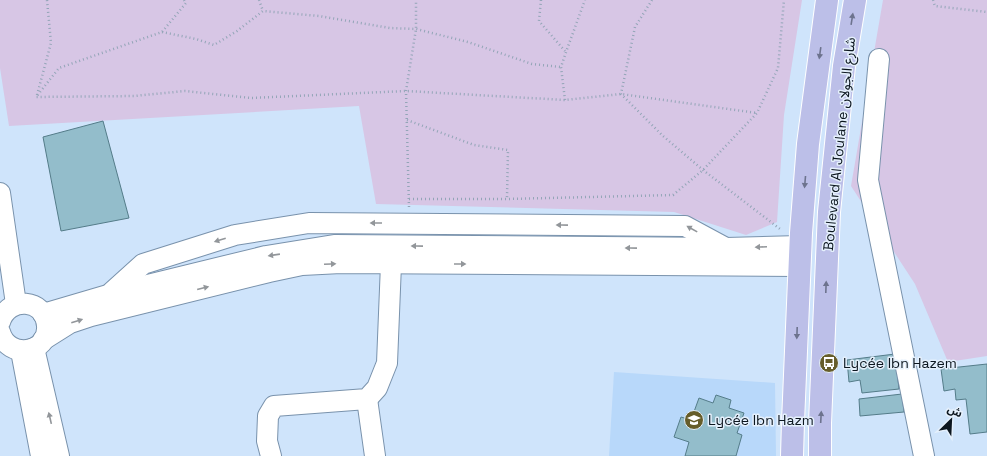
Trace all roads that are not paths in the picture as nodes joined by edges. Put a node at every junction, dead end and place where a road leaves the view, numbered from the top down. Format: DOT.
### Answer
graph roads {
  1 [pos="827,0"];
  2 [pos="855,0"];
  3 [pos="879,59"];
  4 [pos="0,194"];
  5 [pos="726,248"];
  6 [pos="800,248"];
  7 [pos="383,257"];
  8 [pos="111,294"];
  9 [pos="16,304"];
  10 [pos="43,314"];
  11 [pos="10,337"];
  12 [pos="367,399"];
  13 [pos="42,455"];
  14 [pos="271,456"];
  15 [pos="375,456"];
  16 [pos="792,456"];
  17 [pos="820,456"];
  18 [pos="924,456"];
  1 -- 6 [label="main road, Boulevard Al Joulane شارع الجولان, one-way"];
  17 -- 2 [label="main road, Boulevard Al Joulane شارع الجولان, one-way"];
  3 -- 18 [label="street"];
  4 -- 9 [label="street"];
  6 -- 5 [label="street, one-way"];
  5 -- 7 [label="street, one-way"];
  5 -- 8 [label="street, one-way"];
  7 -- 6 [label="street, one-way"];
  6 -- 16 [label="main road, Boulevard Al Joulane شارع الجولان, one-way"];
  7 -- 8 [label="street, one-way"];
  11 -- 7 [label="street, one-way"];
  7 -- 12 [label="street"];
  8 -- 10 [label="street"];
  9 -- 10 [label="street"];
  9 -- 11 [label="street"];
  10 -- 11 [label="street"];
  11 -- 13 [label="street"];
  12 -- 14 [label="street"];
  12 -- 15 [label="street"];
}
